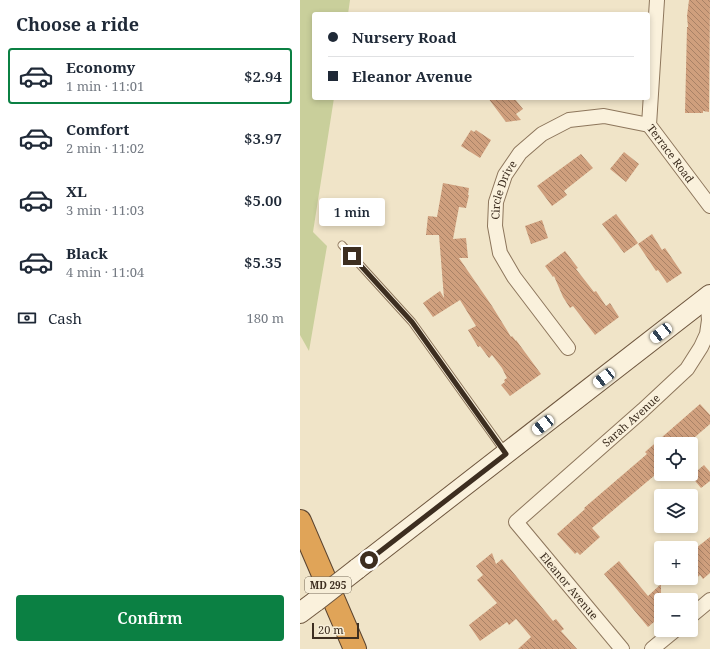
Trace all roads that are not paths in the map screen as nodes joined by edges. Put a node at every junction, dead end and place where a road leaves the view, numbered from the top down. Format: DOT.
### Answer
graph roads {
  1 [pos="656,0"];
  2 [pos="650,94"];
  3 [pos="650,100"];
  4 [pos="648,125"];
  5 [pos="710,206"];
  6 [pos="342,245"];
  7 [pos="708,296"];
  8 [pos="568,348"];
  9 [pos="506,454"];
  10 [pos="300,521"];
  11 [pos="516,522"];
  12 [pos="710,600"];
  13 [pos="698,610"];
  14 [pos="300,613"];
  15 [pos="667,637"];
  16 [pos="355,649"];
  17 [pos="622,649"];
  18 [pos="652,649"];
  1 -- 2 [label="street, Terrace Road"];
  3 -- 4 [label="street, Terrace Road"];
  4 -- 5 [label="street, Terrace Road"];
  4 -- 8 [label="street, Circle Drive"];
  6 -- 9 [label="lane"];
  7 -- 9 [label="main road"];
  7 -- 11 [label="street, Sarah Avenue"];
  9 -- 14 [label="main road, bridge"];
  10 -- 16 [label="highway, MD 295"];
  11 -- 17 [label="street, Eleanor Avenue"];
  12 -- 13 [label="street"];
  15 -- 18 [label="street"];
}
